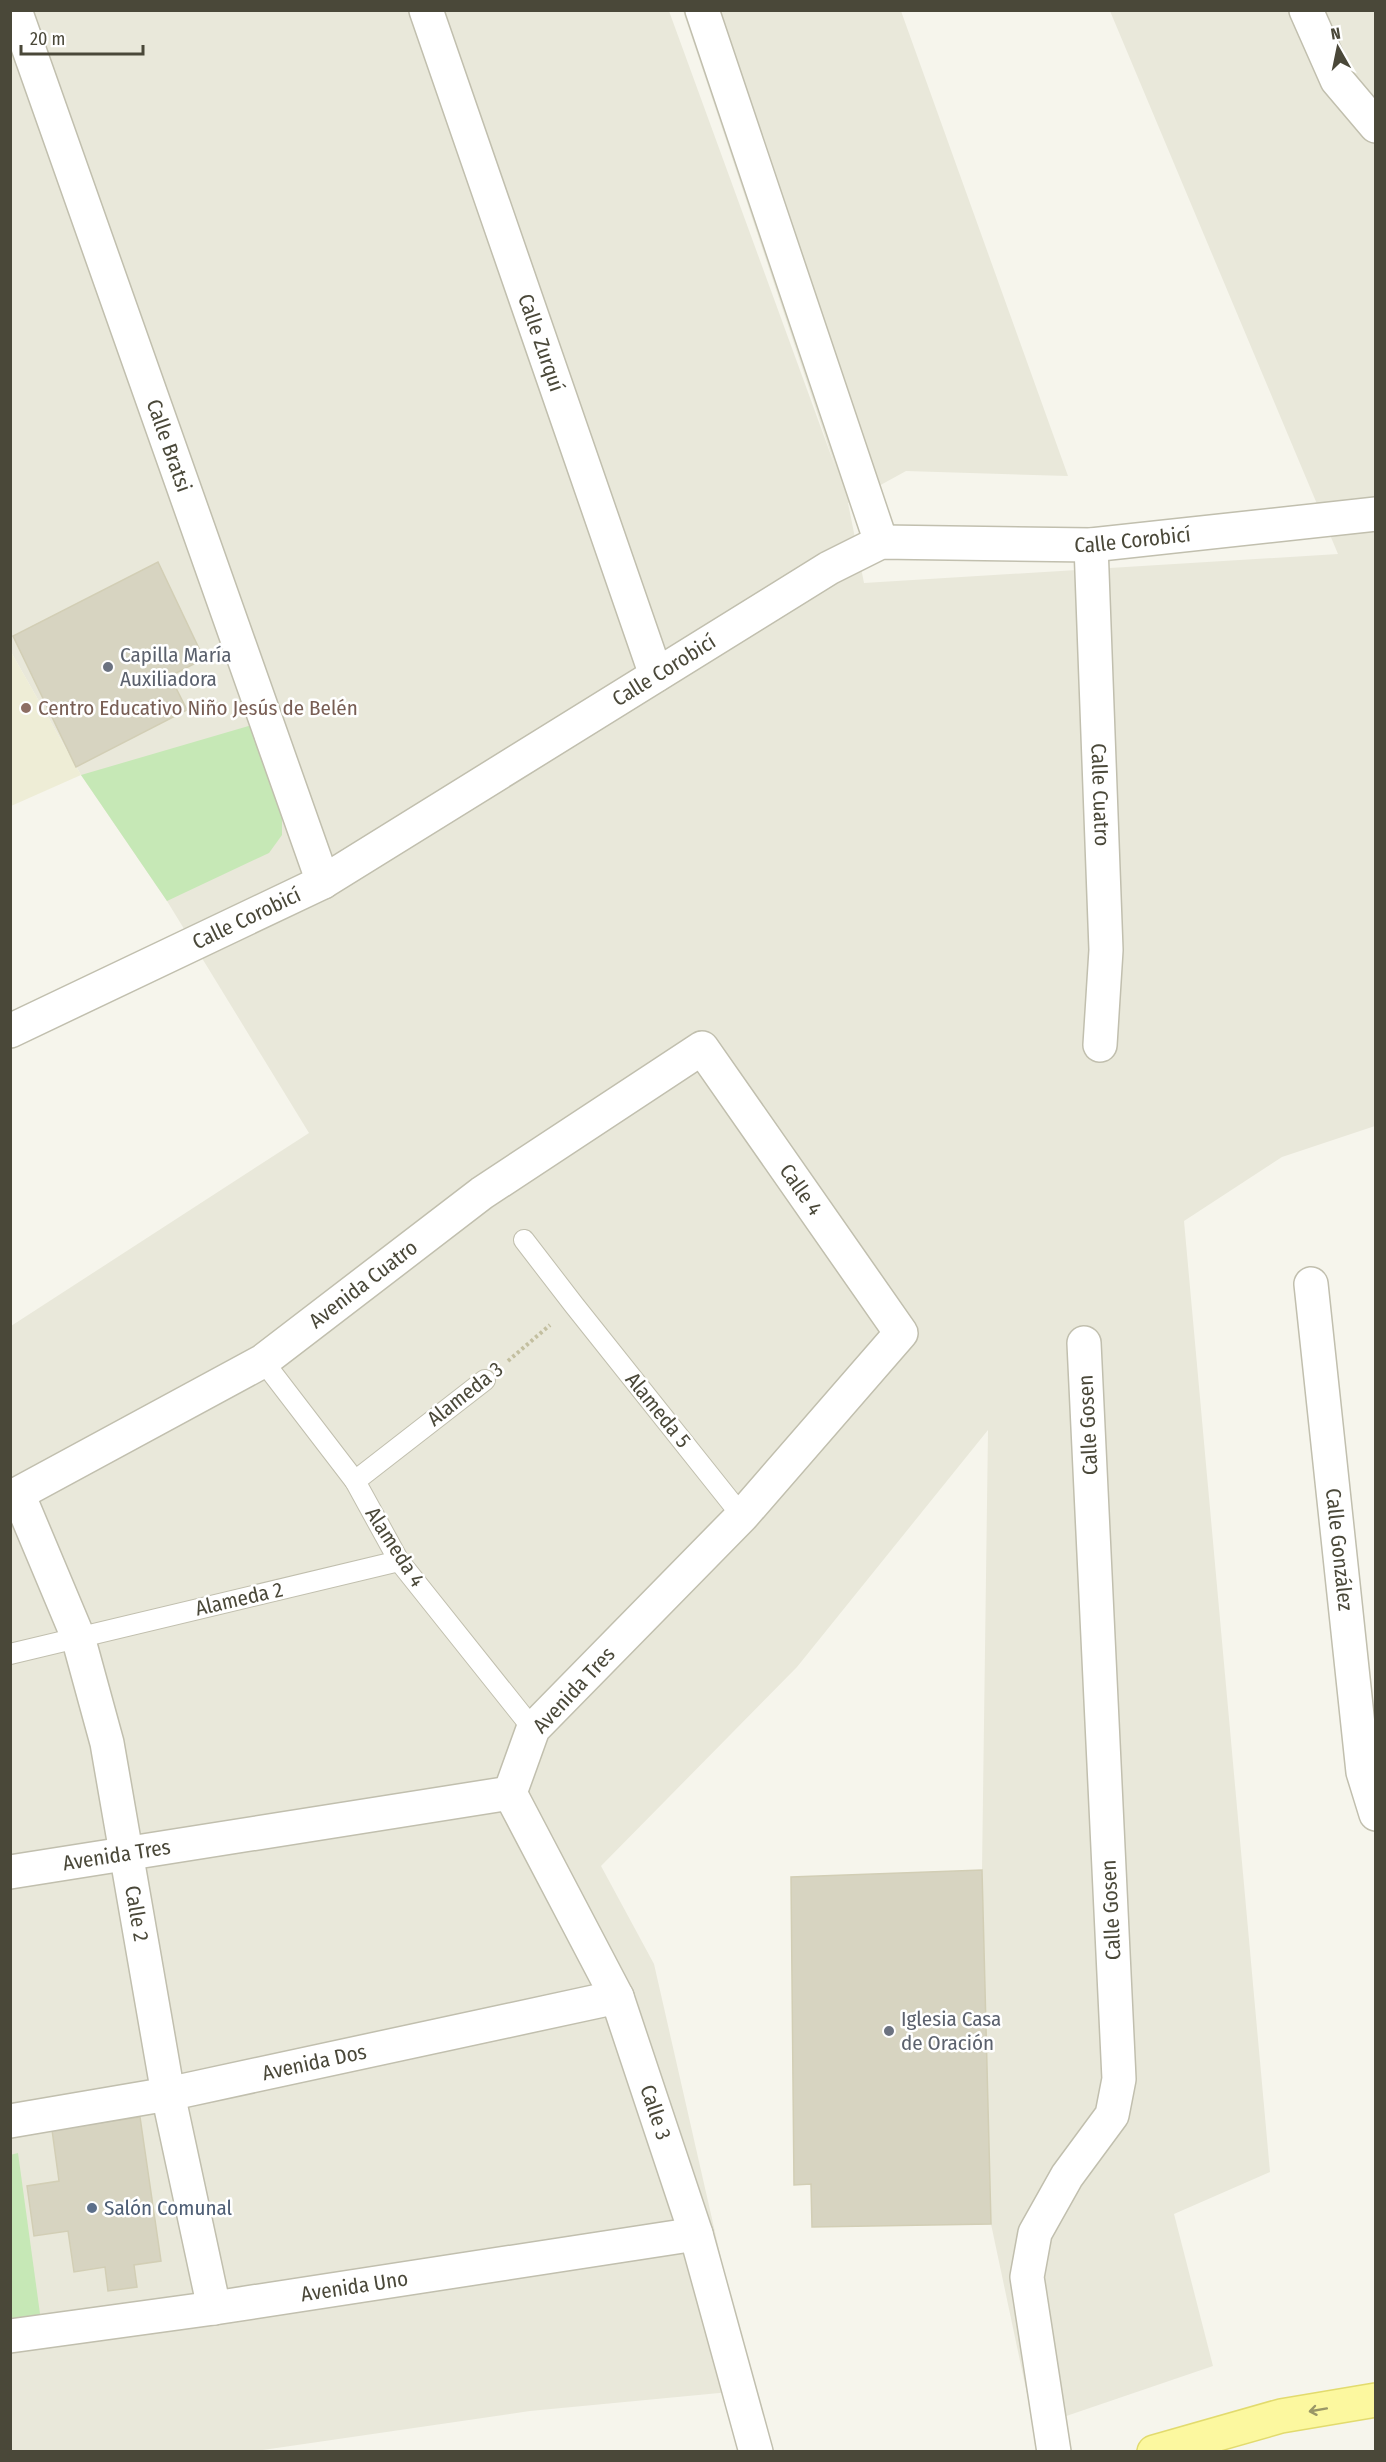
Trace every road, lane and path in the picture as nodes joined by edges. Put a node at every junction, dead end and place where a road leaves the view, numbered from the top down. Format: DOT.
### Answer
graph roads {
  1 [pos="15,10"];
  2 [pos="426,10"];
  3 [pos="702,10"];
  4 [pos="1306,10"];
  5 [pos="1376,126"];
  6 [pos="1376,514"];
  7 [pos="881,542"];
  8 [pos="1091,545"];
  9 [pos="657,675"];
  10 [pos="323,882"];
  11 [pos="10,1031"];
  12 [pos="1100,1045"];
  13 [pos="702,1048"];
  14 [pos="524,1240"];
  15 [pos="1311,1284"];
  16 [pos="574,1305"];
  17 [pos="902,1333"];
  18 [pos="1084,1343"];
  19 [pos="263,1360"];
  20 [pos="485,1380"];
  21 [pos="355,1480"];
  22 [pos="14,1496"];
  23 [pos="742,1516"];
  24 [pos="399,1561"];
  25 [pos="78,1636"];
  26 [pos="10,1654"];
  27 [pos="533,1729"];
  28 [pos="510,1792"];
  29 [pos="1376,1814"];
  30 [pos="125,1853"];
  31 [pos="10,1872"];
  32 [pos="617,1997"];
  33 [pos="168,2094"];
  34 [pos="10,2121"];
  35 [pos="696,2234"];
  36 [pos="214,2308"];
  37 [pos="10,2336"];
  38 [pos="1376,2400"];
  39 [pos="756,2451"];
  40 [pos="1054,2451"];
  41 [pos="1154,2451"];
  1 -- 10 [label="street, Calle Bratsi"];
  2 -- 9 [label="street, Calle Zurquí"];
  3 -- 7 [label="street"];
  4 -- 5 [label="street"];
  6 -- 8 [label="street, Calle Corobicí"];
  7 -- 8 [label="street, Calle Corobicí"];
  7 -- 9 [label="street, Calle Corobicí"];
  8 -- 12 [label="street, Calle Cuatro"];
  9 -- 10 [label="street, Calle Corobicí"];
  10 -- 11 [label="street, Calle Corobicí"];
  13 -- 17 [label="street, Calle 4"];
  13 -- 19 [label="street, Avenida Cuatro"];
  14 -- 16 [label="lane"];
  15 -- 29 [label="street, Calle González"];
  16 -- 20 [label="path, Alameda 3"];
  16 -- 23 [label="lane, Alameda 5"];
  17 -- 23 [label="street, Avenida Tres"];
  18 -- 40 [label="street, Calle Gosen"];
  19 -- 21 [label="lane, Alameda 4"];
  19 -- 22 [label="street, Avenida Cuatro"];
  20 -- 21 [label="lane, Alameda 3"];
  21 -- 24 [label="lane, Alameda 4"];
  22 -- 25 [label="street, Calle 2"];
  23 -- 27 [label="street, Avenida Tres"];
  24 -- 25 [label="lane, Alameda 2"];
  24 -- 27 [label="lane, Alameda 4"];
  25 -- 26 [label="lane, Alameda 2"];
  25 -- 30 [label="street, Calle 2"];
  27 -- 28 [label="street, Avenida Tres"];
  28 -- 30 [label="street, Avenida Tres"];
  28 -- 32 [label="street, Calle 3"];
  30 -- 31 [label="street, Avenida Tres"];
  30 -- 33 [label="street, Calle 2"];
  32 -- 33 [label="street, Avenida Dos"];
  32 -- 35 [label="street, Calle 3"];
  33 -- 34 [label="street, Avenida Dos"];
  33 -- 36 [label="street, Calle 2"];
  35 -- 36 [label="street, Avenida Uno"];
  35 -- 39 [label="street, Calle 3"];
  36 -- 37 [label="street, Avenida Uno"];
  38 -- 41 [label="main road, one-way"];
}
